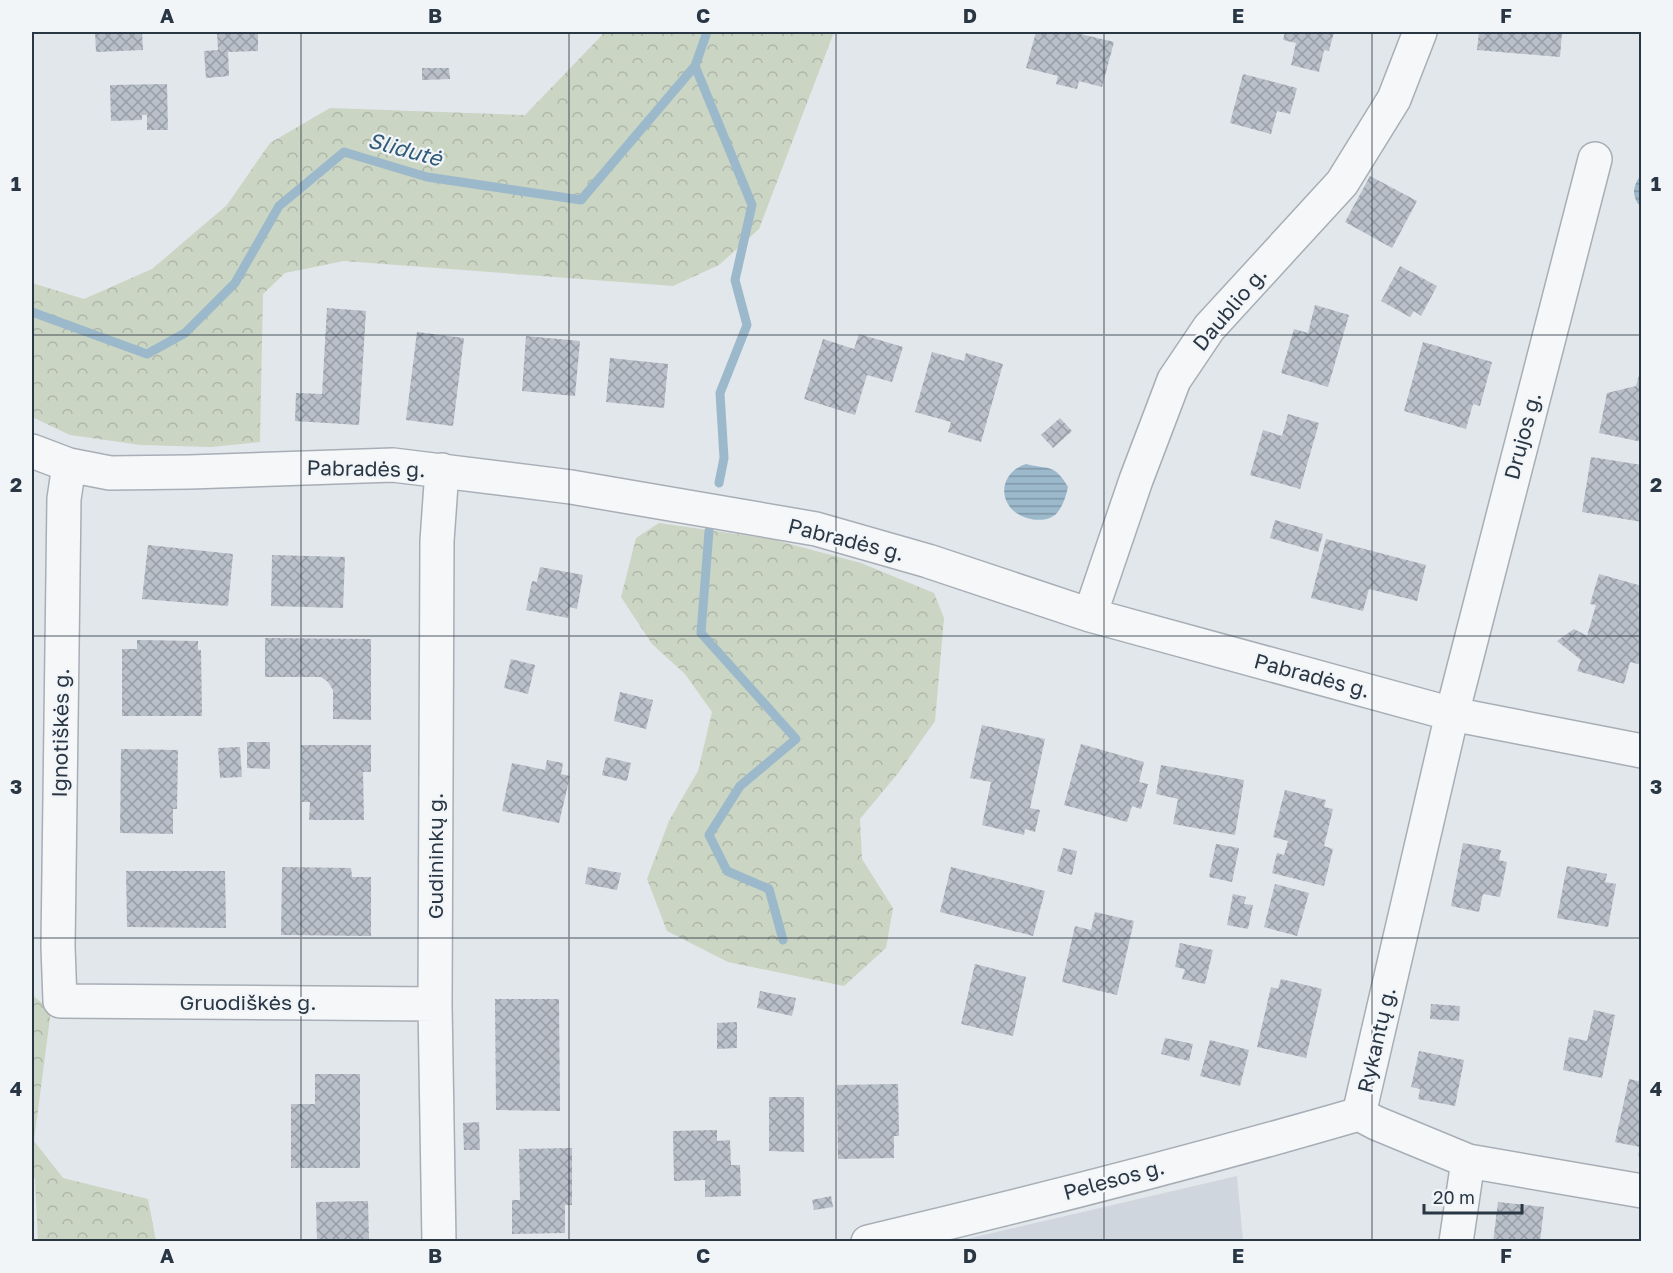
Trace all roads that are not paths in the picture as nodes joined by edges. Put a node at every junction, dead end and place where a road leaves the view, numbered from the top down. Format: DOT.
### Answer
graph roads {
  1 [pos="1420,32"];
  2 [pos="1595,159"];
  3 [pos="32,451"];
  4 [pos="69,465"];
  5 [pos="442,470"];
  6 [pos="1090,615"];
  7 [pos="1452,714"];
  8 [pos="1641,751"];
  9 [pos="60,1000"];
  10 [pos="435,1004"];
  11 [pos="1359,1114"];
  12 [pos="1468,1161"];
  13 [pos="1641,1191"];
  14 [pos="439,1242"];
  15 [pos="868,1242"];
  16 [pos="1456,1242"];
  1 -- 6 [label="street, Daublio g."];
  2 -- 7 [label="street, Drujos g."];
  3 -- 4 [label="street, Pabradės g."];
  4 -- 5 [label="street, Pabradės g."];
  4 -- 9 [label="street, Ignotiškės g."];
  5 -- 6 [label="street, Pabradės g."];
  5 -- 10 [label="street, Gudininkų g."];
  6 -- 7 [label="street, Pabradės g."];
  7 -- 8 [label="street, Pabradės g."];
  7 -- 11 [label="street, Rykantų g."];
  9 -- 10 [label="street, Gruodiškės g."];
  10 -- 14 [label="street, Gudininkų g."];
  11 -- 12 [label="street, Rykantų g."];
  11 -- 15 [label="street, Pelesos g."];
  12 -- 13 [label="street, Rykantų g."];
  12 -- 16 [label="street"];
}
